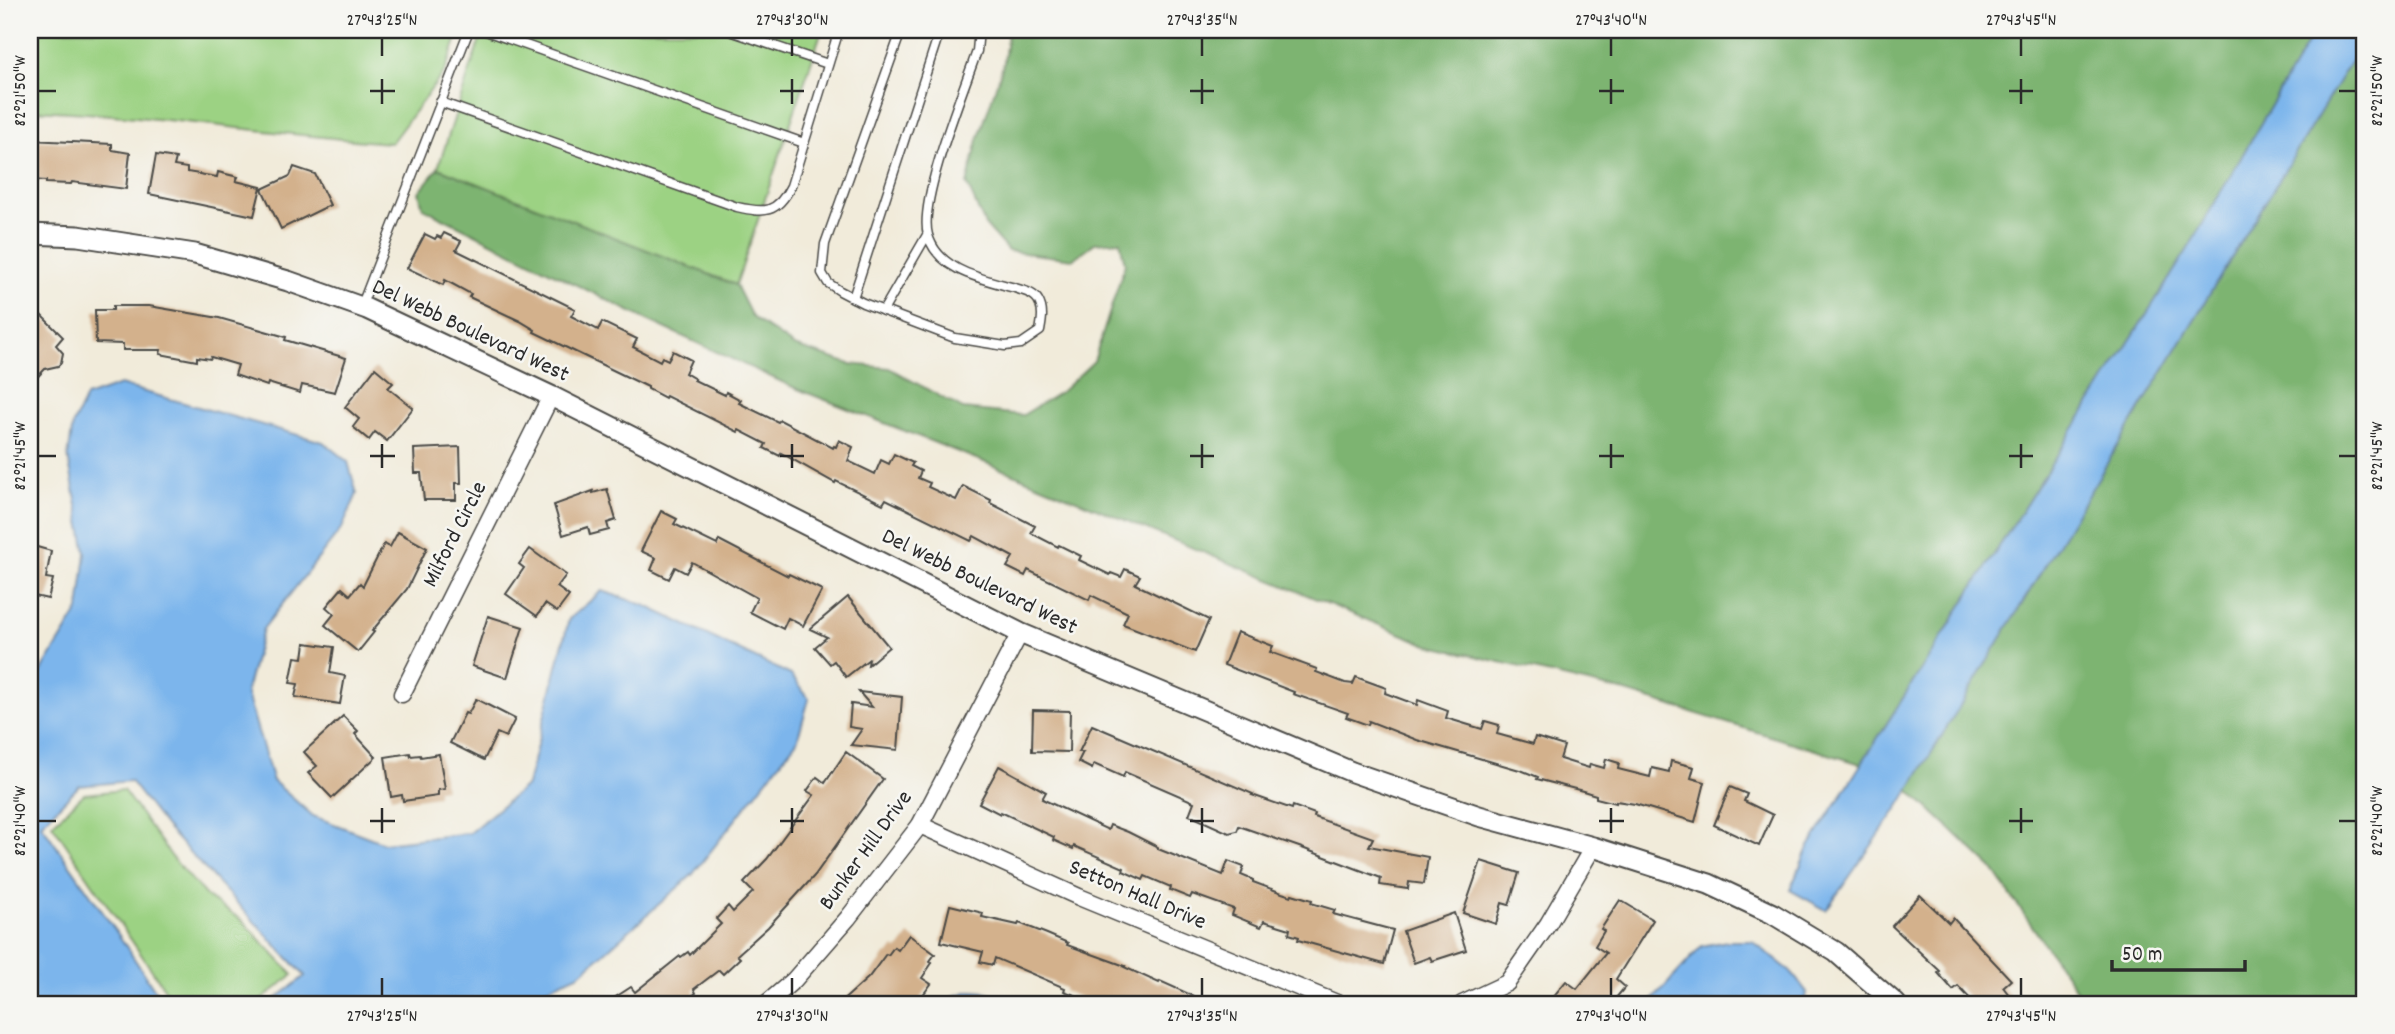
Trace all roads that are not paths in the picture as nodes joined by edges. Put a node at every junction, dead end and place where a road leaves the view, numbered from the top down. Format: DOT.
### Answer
graph roads {
  1 [pos="468,30"];
  2 [pos="483,30"];
  3 [pos="727,30"];
  4 [pos="839,30"];
  5 [pos="899,30"];
  6 [pos="940,30"];
  7 [pos="979,30"];
  8 [pos="828,64"];
  9 [pos="440,102"];
  10 [pos="804,143"];
  11 [pos="30,234"];
  12 [pos="928,234"];
  13 [pos="853,298"];
  14 [pos="361,307"];
  15 [pos="883,311"];
  16 [pos="551,397"];
  17 [pos="1020,634"];
  18 [pos="402,694"];
  19 [pos="920,825"];
  20 [pos="1593,847"];
  21 [pos="766,1004"];
  22 [pos="1339,1004"];
  23 [pos="1462,1004"];
  24 [pos="1896,1004"];
  1 -- 9 [label="lane"];
  2 -- 10 [label="lane"];
  3 -- 8 [label="lane"];
  4 -- 8 [label="lane"];
  5 -- 13 [label="lane"];
  6 -- 13 [label="lane"];
  7 -- 12 [label="lane"];
  8 -- 10 [label="lane"];
  9 -- 10 [label="lane"];
  9 -- 14 [label="lane"];
  11 -- 14 [label="street, Del Webb Boulevard West"];
  12 -- 15 [label="lane"];
  12 -- 15 [label="lane"];
  13 -- 15 [label="lane"];
  14 -- 16 [label="street, Del Webb Boulevard West"];
  16 -- 17 [label="street, Del Webb Boulevard West"];
  16 -- 18 [label="street, Milford Circle"];
  17 -- 19 [label="street, Bunker Hill Drive"];
  17 -- 20 [label="street, Del Webb Boulevard West"];
  19 -- 21 [label="street, Bunker Hill Drive"];
  19 -- 22 [label="street, Setton Hall Drive"];
  20 -- 23 [label="street"];
  20 -- 24 [label="street, Del Webb Boulevard West"];
}
